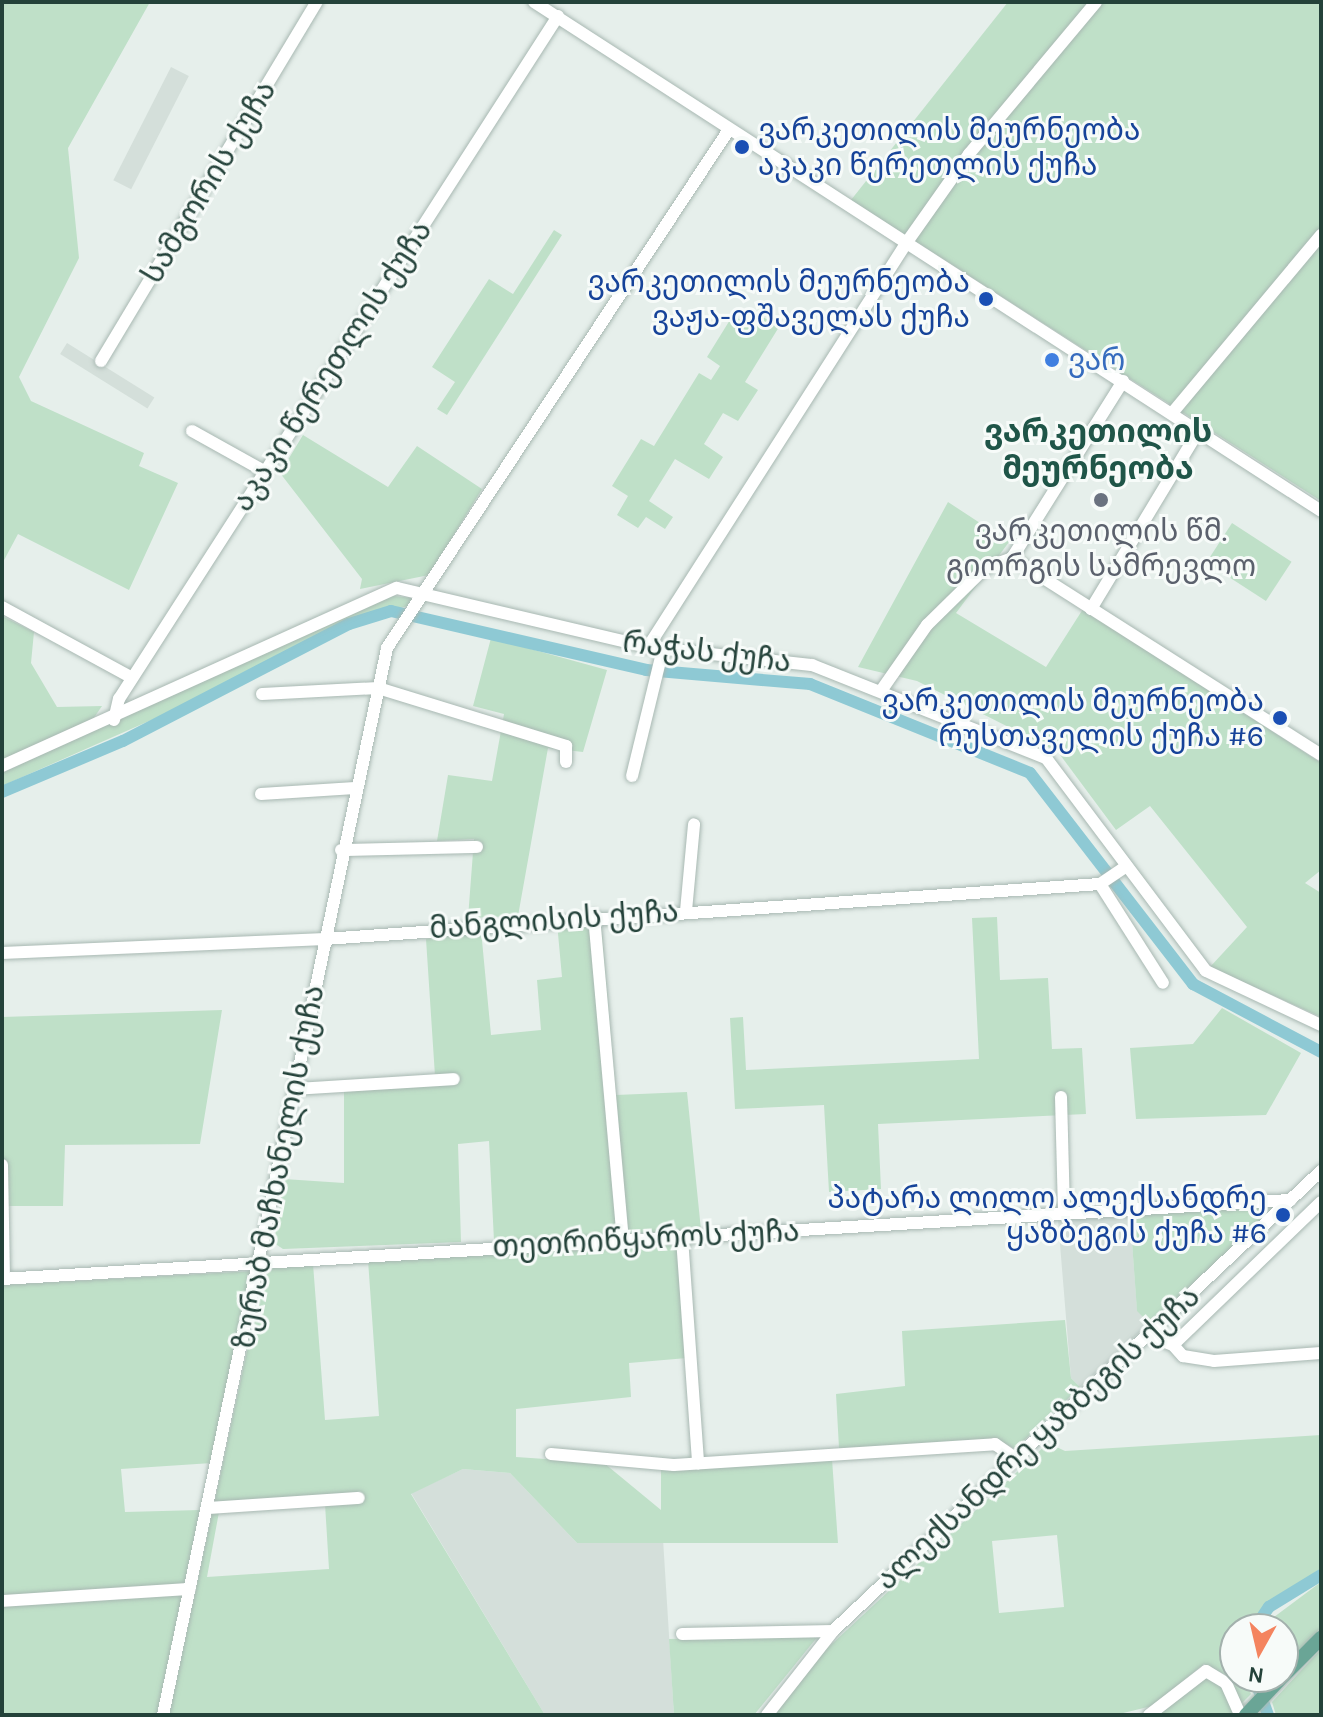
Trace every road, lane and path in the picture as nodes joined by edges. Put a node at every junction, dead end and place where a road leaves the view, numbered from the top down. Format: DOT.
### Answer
graph roads {
  1 [pos="317,2"];
  2 [pos="534,2"];
  3 [pos="1096,2"];
  4 [pos="558,16"];
  5 [pos="728,131"];
  6 [pos="1321,235"];
  7 [pos="907,242"];
  8 [pos="101,361"];
  9 [pos="1123,381"];
  10 [pos="1173,412"];
  11 [pos="1199,430"];
  12 [pos="192,431"];
  13 [pos="264,471"];
  14 [pos="1321,511"];
  15 [pos="1012,558"];
  16 [pos="422,595"];
  17 [pos="2,607"];
  18 [pos="1091,609"];
  19 [pos="648,647"];
  20 [pos="663,649"];
  21 [pos="132,678"];
  22 [pos="378,688"];
  23 [pos="883,688"];
  24 [pos="262,694"];
  25 [pos="114,720"];
  26 [pos="1321,755"];
  27 [pos="566,762"];
  28 [pos="2,766"];
  29 [pos="632,776"];
  30 [pos="355,788"];
  31 [pos="261,794"];
  32 [pos="694,824"];
  33 [pos="477,847"];
  34 [pos="341,850"];
  35 [pos="1123,868"];
  36 [pos="1102,883"];
  37 [pos="686,911"];
  38 [pos="594,916"];
  39 [pos="325,939"];
  40 [pos="2,953"];
  41 [pos="1163,983"];
  42 [pos="1321,1025"];
  43 [pos="454,1079"];
  44 [pos="295,1089"];
  45 [pos="1061,1097"];
  46 [pos="2,1165"];
  47 [pos="1321,1171"];
  48 [pos="1291,1200"];
  49 [pos="1321,1202"];
  50 [pos="1064,1213"];
  51 [pos="682,1238"];
  52 [pos="623,1242"];
  53 [pos="263,1263"];
  54 [pos="3,1279"];
  55 [pos="1147,1335"];
  56 [pos="1173,1345"];
  57 [pos="1321,1353"];
  58 [pos="551,1454"];
  59 [pos="1015,1458"];
  60 [pos="698,1463"];
  61 [pos="359,1498"];
  62 [pos="207,1508"];
  63 [pos="190,1589"];
  64 [pos="2,1601"];
  65 [pos="833,1631"];
  66 [pos="682,1634"];
  67 [pos="1321,1638"];
  68 [pos="1299,1660"];
  69 [pos="1266,1693"];
  70 [pos="1245,1714"];
  71 [pos="163,1715"];
  72 [pos="767,1715"];
  73 [pos="1149,1715"];
  1 -- 8 [label="street, სამგორის ქუჩა"];
  2 -- 4 [label="street"];
  3 -- 7 [label="street"];
  4 -- 5 [label="street"];
  4 -- 13 [label="street, აკაკი წერეთლის ქუჩა"];
  5 -- 7 [label="street"];
  5 -- 16 [label="street, ზურაბ მაჩხანელის ქუჩა"];
  6 -- 10 [label="street"];
  7 -- 9 [label="street"];
  7 -- 19 [label="street"];
  9 -- 10 [label="street"];
  9 -- 15 [label="street"];
  10 -- 11 [label="street"];
  11 -- 14 [label="street"];
  11 -- 18 [label="street"];
  12 -- 13 [label="street"];
  13 -- 21 [label="street, აკაკი წერეთლის ქუჩა"];
  15 -- 18 [label="street"];
  15 -- 23 [label="street"];
  16 -- 19 [label="street, რაჭას ქუჩა"];
  16 -- 22 [label="street, ზურაბ მაჩხანელის ქუჩა"];
  16 -- 25 [label="street, რაჭას ქუჩა"];
  17 -- 21 [label="street"];
  18 -- 26 [label="street"];
  19 -- 20 [label="street, რაჭას ქუჩა"];
  20 -- 23 [label="street, რაჭას ქუჩა"];
  20 -- 29 [label="street"];
  21 -- 25 [label="street, აკაკი წერეთლის ქუჩა"];
  22 -- 24 [label="street"];
  22 -- 27 [label="street"];
  22 -- 30 [label="street, ზურაბ მაჩხანელის ქუჩა"];
  23 -- 35 [label="street, რაჭას ქუჩა"];
  25 -- 28 [label="street, რაჭას ქუჩა"];
  30 -- 31 [label="street"];
  30 -- 34 [label="street, ზურაბ მაჩხანელის ქუჩა"];
  32 -- 37 [label="street"];
  33 -- 34 [label="street"];
  34 -- 39 [label="street, ზურაბ მაჩხანელის ქუჩა"];
  35 -- 36 [label="street"];
  35 -- 42 [label="street, რაჭას ქუჩა"];
  36 -- 37 [label="street, მანგლისის ქუჩა"];
  36 -- 41 [label="street"];
  37 -- 38 [label="street, მანგლისის ქუჩა"];
  38 -- 39 [label="street, მანგლისის ქუჩა"];
  38 -- 52 [label="street"];
  39 -- 40 [label="street, მანგლისის ქუჩა"];
  39 -- 44 [label="street, ზურაბ მაჩხანელის ქუჩა"];
  43 -- 44 [label="street"];
  44 -- 53 [label="street, ზურაბ მაჩხანელის ქუჩა"];
  45 -- 50 [label="street"];
  46 -- 54 [label="street"];
  47 -- 48 [label="street, ალექსანდრე ყაზბეგის ქუჩა"];
  48 -- 50 [label="street, თეთრიწყაროს ქუჩა"];
  48 -- 55 [label="street, ალექსანდრე ყაზბეგის ქუჩა"];
  49 -- 56 [label="street"];
  50 -- 51 [label="street, თეთრიწყაროს ქუჩა"];
  51 -- 52 [label="street, თეთრიწყაროს ქუჩა"];
  51 -- 60 [label="street"];
  52 -- 53 [label="street, თეთრიწყაროს ქუჩა"];
  53 -- 54 [label="street, თეთრიწყაროს ქუჩა"];
  53 -- 62 [label="street, ზურაბ მაჩხანელის ქუჩა"];
  55 -- 56 [label="street"];
  55 -- 59 [label="street, ალექსანდრე ყაზბეგის ქუჩა"];
  56 -- 57 [label="street"];
  58 -- 60 [label="street"];
  59 -- 60 [label="street"];
  59 -- 65 [label="street, ალექსანდრე ყაზბეგის ქუჩა"];
  61 -- 62 [label="street"];
  62 -- 63 [label="street, ზურაბ მაჩხანელის ქუჩა"];
  63 -- 64 [label="street"];
  63 -- 71 [label="street, ზურაბ მაჩხანელის ქუჩა"];
  65 -- 66 [label="street"];
  65 -- 72 [label="street, ალექსანდრე ყაზბეგის ქუჩა"];
  67 -- 68 [label="main road"];
  69 -- 70 [label="main road"];
  70 -- 73 [label="street"];
}
